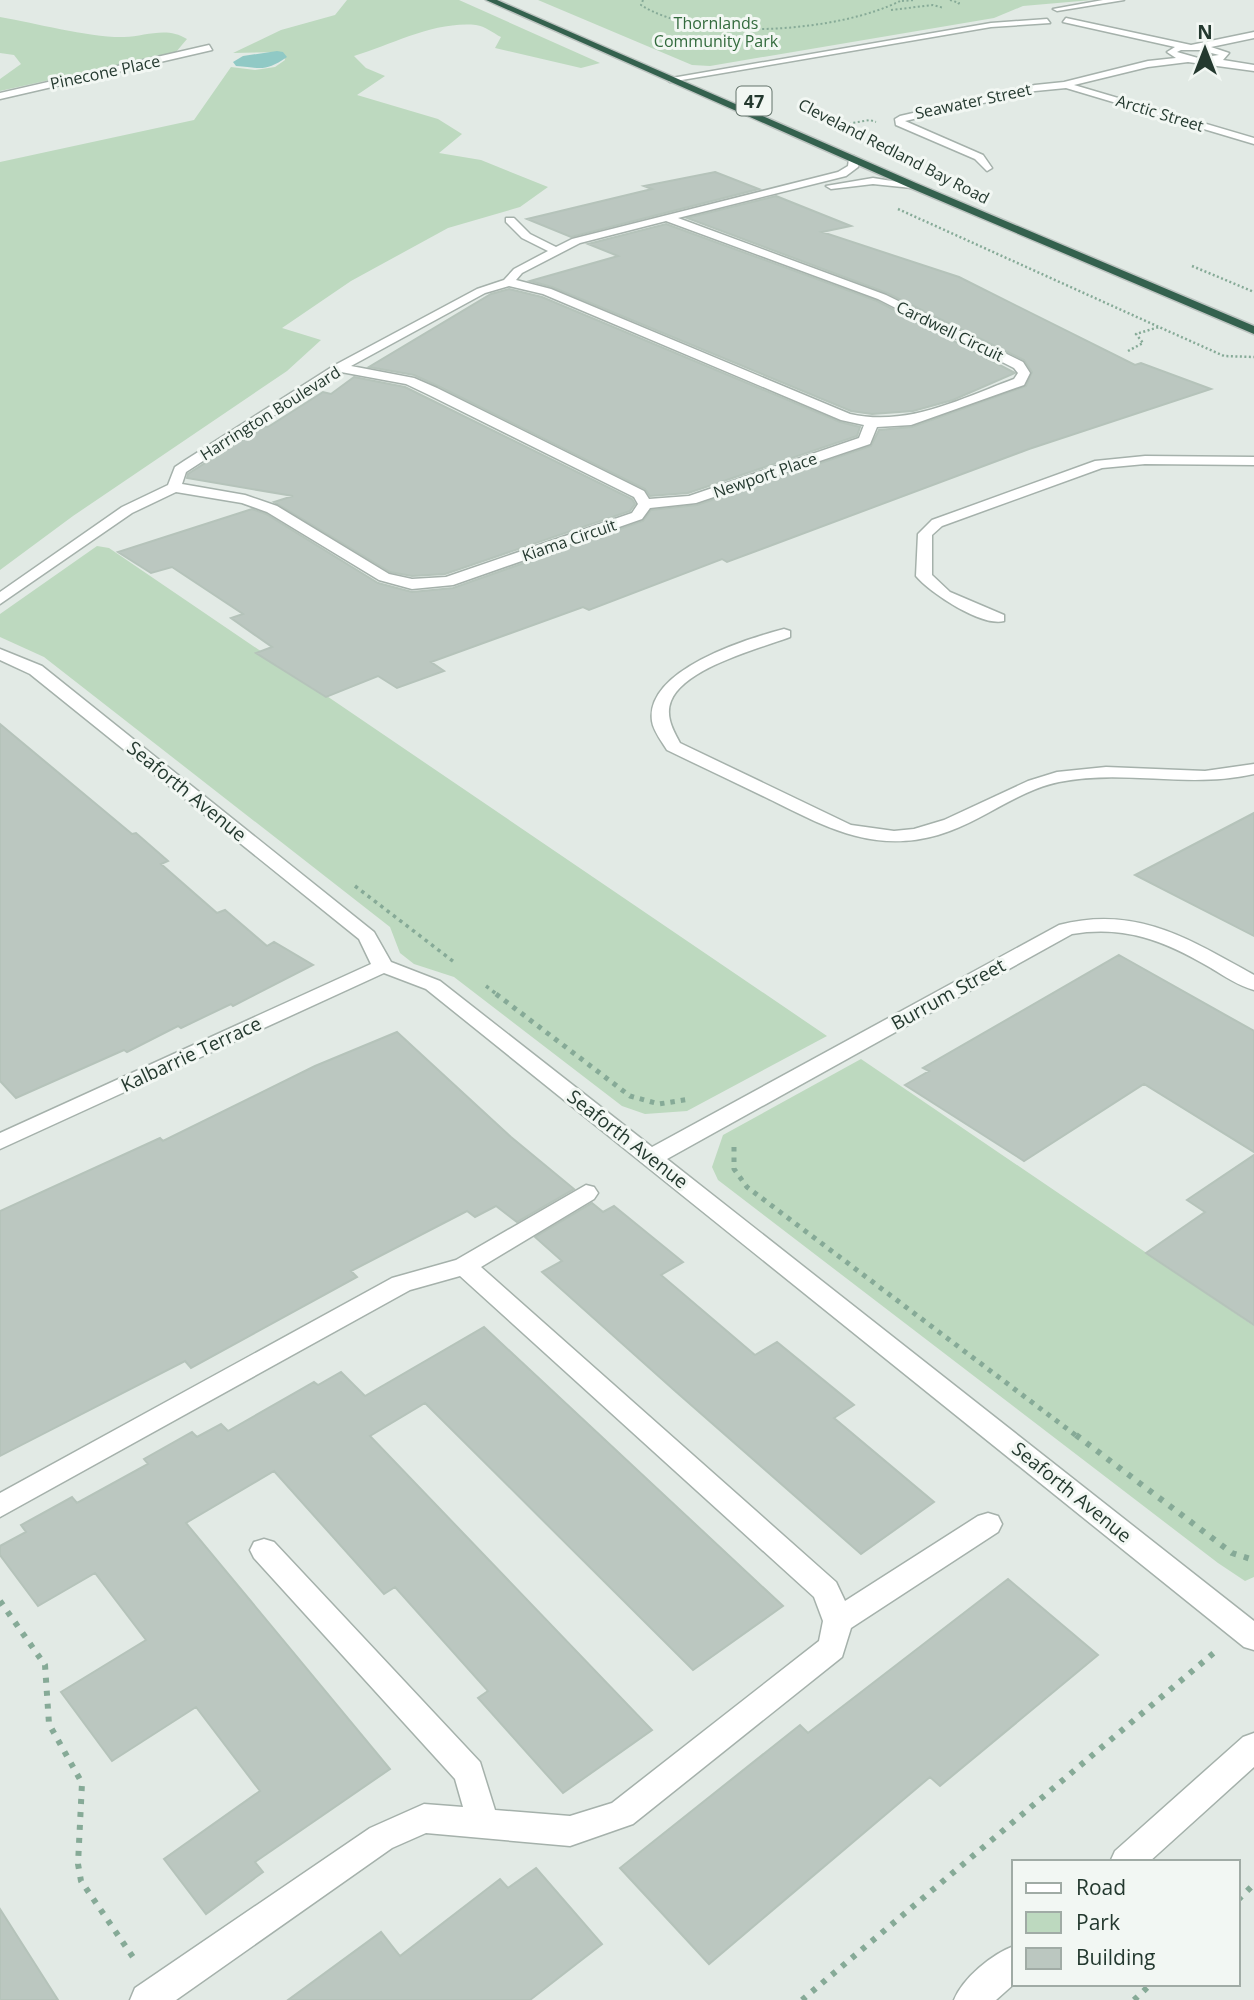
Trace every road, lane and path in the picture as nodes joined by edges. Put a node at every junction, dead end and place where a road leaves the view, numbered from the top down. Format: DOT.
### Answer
graph roads {
  1 [pos="490,0"];
  2 [pos="643,0"];
  3 [pos="915,0"];
  4 [pos="960,0"];
  5 [pos="1120,0"];
  6 [pos="902,1"];
  7 [pos="954,1"];
  8 [pos="1095,5"];
  9 [pos="507,7"];
  10 [pos="1076,15"];
  11 [pos="1066,20"];
  12 [pos="1047,21"];
  13 [pos="991,25"];
  14 [pos="1096,26"];
  15 [pos="1254,35"];
  16 [pos="1155,41"];
  17 [pos="897,43"];
  18 [pos="1189,47"];
  19 [pos="209,48"];
  20 [pos="1223,49"];
  21 [pos="1173,52"];
  22 [pos="641,54"];
  23 [pos="1190,59"];
  24 [pos="1211,60"];
  25 [pos="1148,64"];
  26 [pos="1250,67"];
  27 [pos="676,68"];
  28 [pos="694,75"];
  29 [pos="670,79"];
  30 [pos="710,82"];
  31 [pos="1066,85"];
  32 [pos="685,86"];
  33 [pos="0,96"];
  34 [pos="901,125"];
  35 [pos="852,131"];
  36 [pos="1254,141"];
  37 [pos="850,145"];
  38 [pos="854,159"];
  39 [pos="987,168"];
  40 [pos="860,182"];
  41 [pos="912,185"];
  42 [pos="667,218"];
  43 [pos="992,218"];
  44 [pos="510,220"];
  45 [pos="684,224"];
  46 [pos="558,252"];
  47 [pos="1192,266"];
  48 [pos="508,282"];
  49 [pos="1254,292"];
  50 [pos="1159,327"];
  51 [pos="1254,330"];
  52 [pos="1128,351"];
  53 [pos="1254,357"];
  54 [pos="339,368"];
  55 [pos="873,423"];
  56 [pos="1254,461"];
  57 [pos="174,487"];
  58 [pos="645,504"];
  59 [pos="0,600"];
  60 [pos="998,618"];
  61 [pos="784,634"];
  62 [pos="0,654"];
  63 [pos="1254,769"];
  64 [pos="344,877"];
  65 [pos="383,966"];
  66 [pos="463,969"];
  67 [pos="475,977"];
  68 [pos="1254,984"];
  69 [pos="725,1117"];
  70 [pos="0,1142"];
  71 [pos="652,1157"];
  72 [pos="586,1193"];
  73 [pos="464,1266"];
  74 [pos="0,1506"];
  75 [pos="988,1524"];
  76 [pos="264,1550"];
  77 [pos="1254,1560"];
  78 [pos="0,1601"];
  79 [pos="838,1621"];
  80 [pos="1248,1633"];
  81 [pos="1254,1747"];
  82 [pos="483,1823"];
  83 [pos="1128,1860"];
  84 [pos="1254,1884"];
  85 [pos="1240,1897"];
  86 [pos="1012,1964"];
  87 [pos="1149,1986"];
  88 [pos="152,1996"];
  89 [pos="802,2000"];
  90 [pos="971,2000"];
  91 [pos="1134,2000"];
  1 -- 9 [label="highway, Cleveland Redland Bay Road / 47"];
  2 -- 6 [label="path"];
  3 -- 6 [label="path"];
  4 -- 7 [label="path"];
  5 -- 8 [label="street"];
  8 -- 10 [label="street"];
  8 -- 10 [label="street"];
  9 -- 22 [label="highway, Cleveland Redland Bay Road / 47"];
  9 -- 29 [label="highway, Cleveland Redland Bay Road / 47"];
  10 -- 11 [label="street"];
  10 -- 14 [label="street"];
  11 -- 12 [label="street"];
  11 -- 14 [label="street"];
  12 -- 13 [label="street"];
  12 -- 13 [label="street"];
  13 -- 17 [label="street"];
  14 -- 16 [label="street"];
  15 -- 20 [label="street"];
  16 -- 18 [label="street"];
  16 -- 21 [label="street"];
  17 -- 28 [label="street"];
  17 -- 30 [label="street"];
  18 -- 20 [label="street"];
  18 -- 21 [label="street, Seawater Street"];
  19 -- 33 [label="street, Pinecone Place"];
  20 -- 24 [label="street"];
  20 -- 26 [label="street"];
  21 -- 23 [label="street"];
  21 -- 25 [label="street, Seawater Street"];
  23 -- 24 [label="street"];
  23 -- 25 [label="street, Seawater Street"];
  24 -- 26 [label="street"];
  25 -- 31 [label="street, Seawater Street"];
  27 -- 28 [label="highway, 47"];
  28 -- 29 [label="street"];
  28 -- 30 [label="highway, 47"];
  29 -- 32 [label="highway, Cleveland Redland Bay Road / 47"];
  30 -- 32 [label="street"];
  31 -- 34 [label="street, Seawater Street"];
  31 -- 36 [label="street, Arctic Street"];
  32 -- 38 [label="highway, Cleveland Redland Bay Road / 47"];
  34 -- 35 [label="path"];
  34 -- 39 [label="street, Seawater Street"];
  37 -- 43 [label="highway, Cleveland Redland Bay Road / 47"];
  38 -- 41 [label="highway, Cleveland Redland Bay Road / 47"];
  38 -- 42 [label="street, Harrington Boulevard"];
  40 -- 41 [label="street, Harrington Boulevard"];
  40 -- 45 [label="street, Harrington Boulevard"];
  40 -- 50 [label="path"];
  41 -- 43 [label="highway, Cleveland Redland Bay Road / 47"];
  42 -- 45 [label="street, Cardwell Circuit"];
  42 -- 46 [label="street, Harrington Boulevard"];
  43 -- 51 [label="highway, Cleveland Redland Bay Road / 47"];
  44 -- 46 [label="street"];
  45 -- 46 [label="street, Harrington Boulevard"];
  45 -- 55 [label="street, Cardwell Circuit"];
  46 -- 48 [label="street, Harrington Boulevard"];
  47 -- 49 [label="path"];
  48 -- 54 [label="street, Harrington Boulevard"];
  48 -- 55 [label="street, Cardwell Circuit"];
  50 -- 52 [label="path"];
  50 -- 53 [label="path"];
  54 -- 57 [label="street, Harrington Boulevard"];
  54 -- 58 [label="street"];
  55 -- 58 [label="street, Newport Place"];
  56 -- 60 [label="street"];
  57 -- 58 [label="street, Kiama Circuit"];
  57 -- 59 [label="street, Harrington Boulevard"];
  61 -- 63 [label="street"];
  62 -- 65 [label="street, Seaforth Avenue"];
  64 -- 66 [label="path"];
  65 -- 70 [label="street, Kalbarrie Terrace"];
  65 -- 71 [label="street, Seaforth Avenue"];
  67 -- 69 [label="path"];
  68 -- 69 [label="street, Burrum Street"];
  69 -- 71 [label="street, Burrum Street"];
  69 -- 77 [label="path"];
  71 -- 80 [label="street, Seaforth Avenue"];
  72 -- 73 [label="street"];
  73 -- 74 [label="street"];
  73 -- 79 [label="street"];
  75 -- 79 [label="street"];
  76 -- 82 [label="street"];
  78 -- 88 [label="path"];
  79 -- 82 [label="street"];
  80 -- 89 [label="path"];
  81 -- 83 [label="street"];
  82 -- 88 [label="street"];
  84 -- 85 [label="path"];
  86 -- 90 [label="street"];
  87 -- 91 [label="path"];
}
